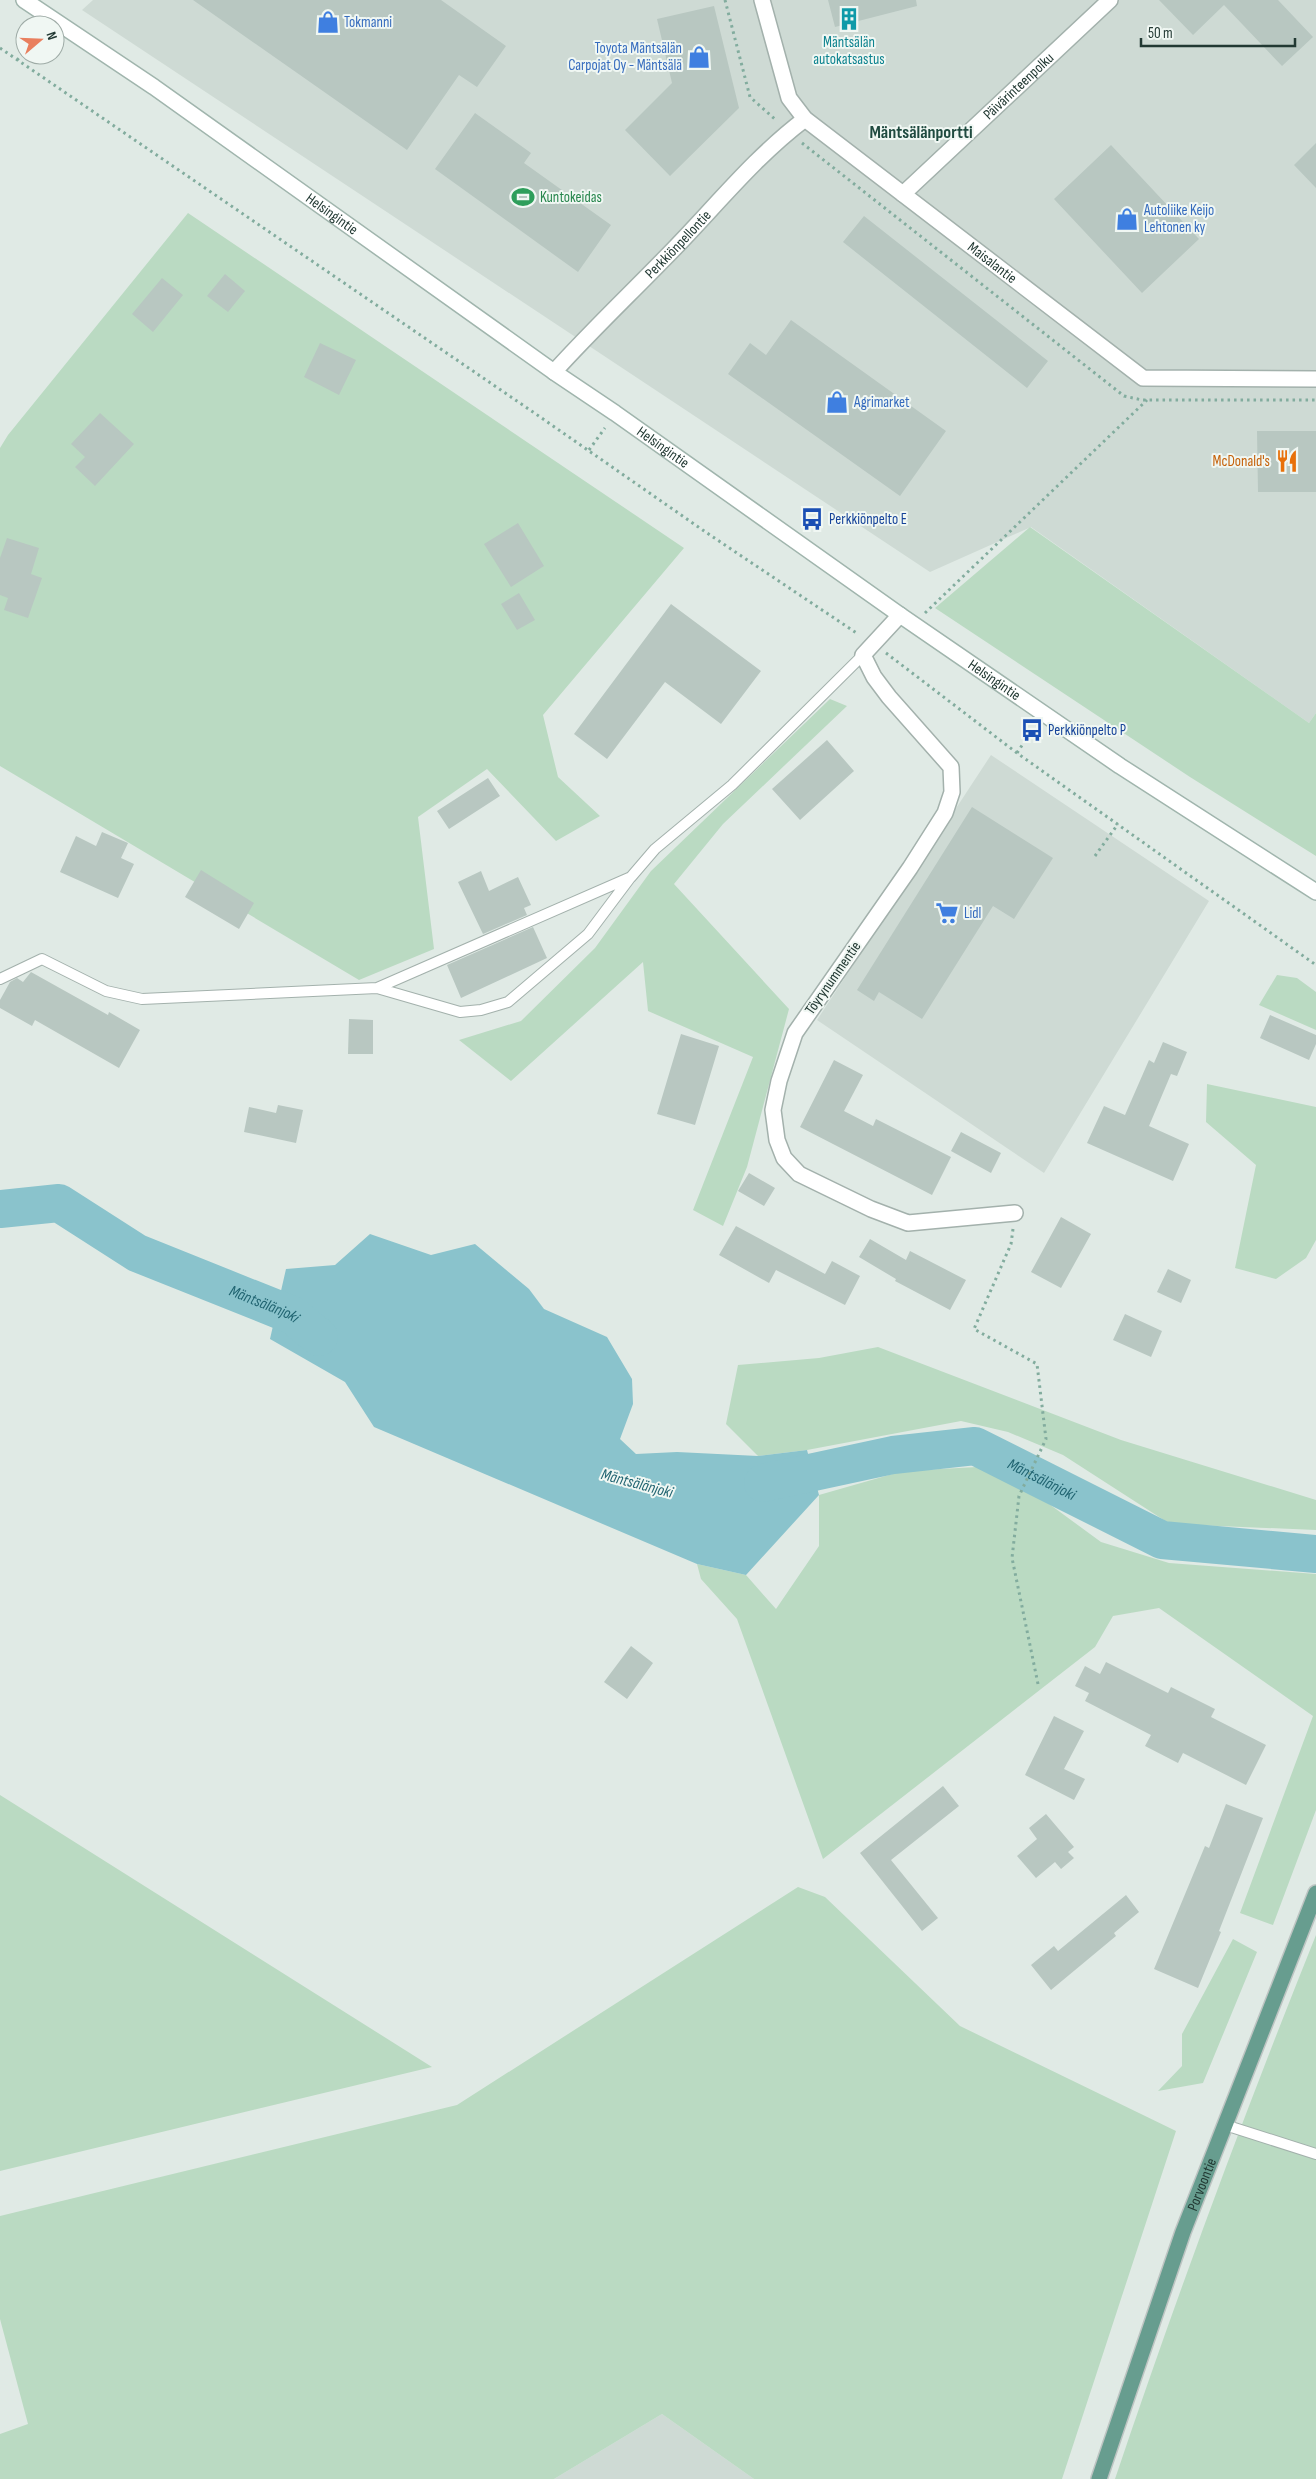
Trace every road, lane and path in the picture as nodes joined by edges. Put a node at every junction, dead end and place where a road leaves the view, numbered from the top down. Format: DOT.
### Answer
graph roads {
  1 [pos="24,0"];
  2 [pos="762,0"];
  3 [pos="1110,0"];
  4 [pos="0,48"];
  5 [pos="15,59"];
  6 [pos="24,65"];
  7 [pos="805,120"];
  8 [pos="904,194"];
  9 [pos="554,372"];
  10 [pos="1316,379"];
  11 [pos="1147,400"];
  12 [pos="615,413"];
  13 [pos="589,450"];
  14 [pos="900,615"];
  15 [pos="913,624"];
  16 [pos="868,649"];
  17 [pos="1032,730"];
  18 [pos="1017,753"];
  19 [pos="1118,824"];
  20 [pos="1094,856"];
  21 [pos="631,877"];
  22 [pos="1313,892"];
  23 [pos="1316,965"];
  24 [pos="0,979"];
  25 [pos="377,988"];
  26 [pos="1015,1214"];
  27 [pos="1038,1684"];
  28 [pos="1316,1893"];
  29 [pos="1225,2125"];
  30 [pos="1316,2154"];
  31 [pos="1099,2479"];
  1 -- 9 [label="street, Helsingintie"];
  2 -- 7 [label="street, Maisalantie"];
  3 -- 8 [label="street, Päivärinteenpolku"];
  4 -- 5 [label="path"];
  6 -- 13 [label="path"];
  7 -- 8 [label="street, Maisalantie"];
  7 -- 9 [label="street, Perkkiönpellontie"];
  8 -- 10 [label="street, Maisalantie"];
  9 -- 12 [label="street, Helsingintie"];
  11 -- 15 [label="path"];
  12 -- 13 [label="path"];
  12 -- 14 [label="street, Helsingintie"];
  13 -- 16 [label="path"];
  14 -- 15 [label="street, Helsingintie"];
  14 -- 16 [label="street"];
  15 -- 22 [label="street, Helsingintie"];
  16 -- 18 [label="path"];
  16 -- 21 [label="lane"];
  16 -- 26 [label="street, Töyrynummentie"];
  17 -- 18 [label="path"];
  18 -- 19 [label="path"];
  19 -- 20 [label="path"];
  19 -- 23 [label="path"];
  21 -- 25 [label="lane"];
  21 -- 25 [label="lane"];
  24 -- 25 [label="lane"];
  26 -- 27 [label="path"];
  28 -- 29 [label="main road, Porvoontie"];
  29 -- 30 [label="lane"];
  29 -- 31 [label="main road, Porvoontie"];
}
